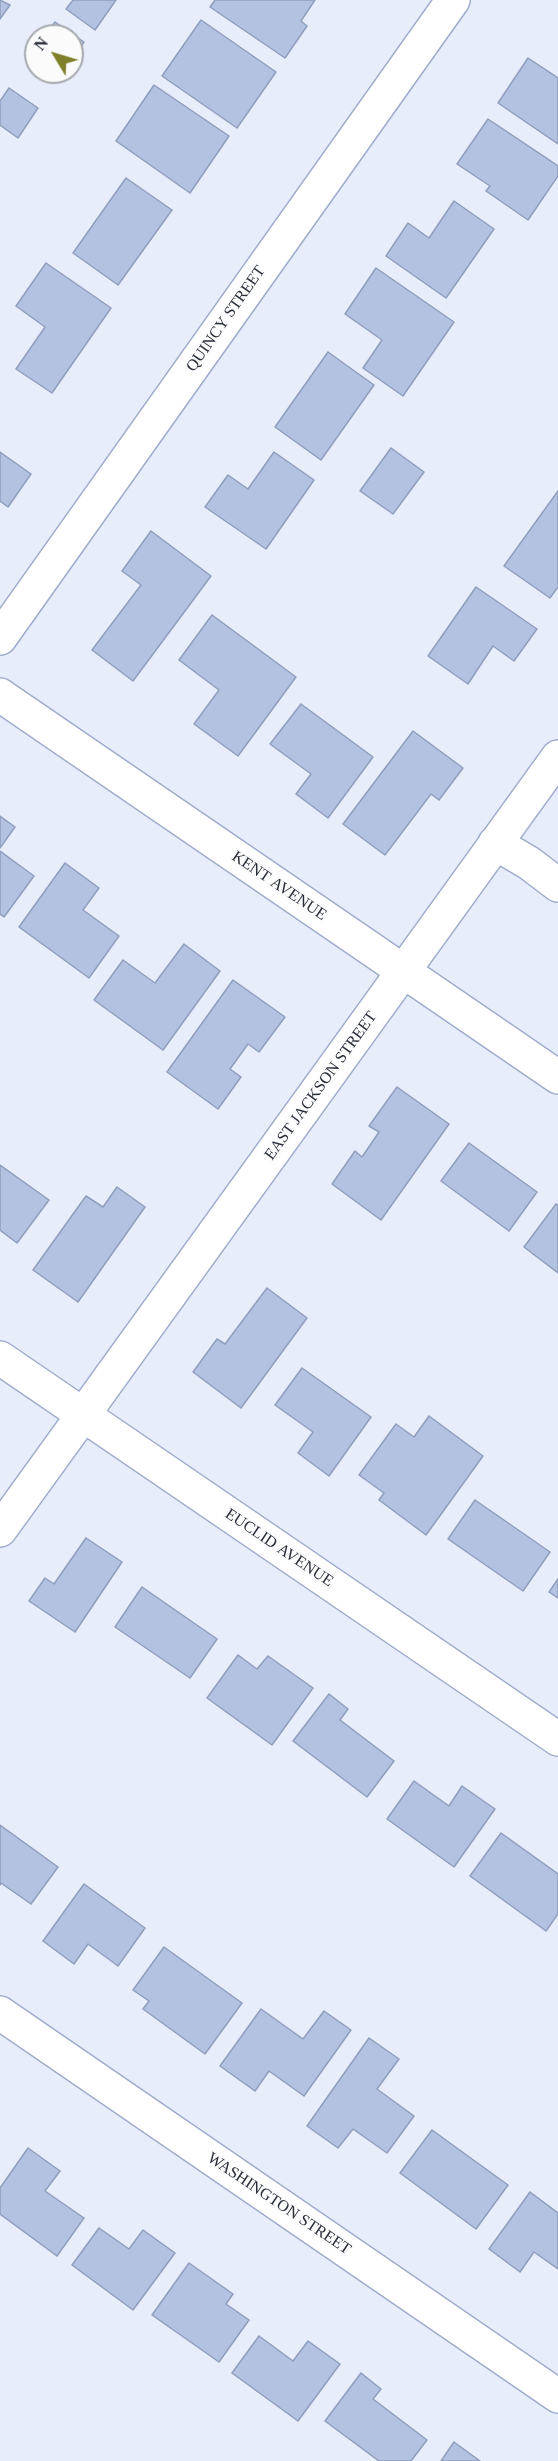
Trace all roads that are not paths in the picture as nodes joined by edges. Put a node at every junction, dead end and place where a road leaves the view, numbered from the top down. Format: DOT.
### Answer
graph roads {
  1 [pos="453,0"];
  2 [pos="0,638"];
  3 [pos="0,695"];
  4 [pos="558,757"];
  5 [pos="495,843"];
  6 [pos="558,885"];
  7 [pos="403,971"];
  8 [pos="558,1077"];
  9 [pos="0,1358"];
  10 [pos="83,1414"];
  11 [pos="0,1530"];
  12 [pos="558,1739"];
  13 [pos="0,2013"];
  14 [pos="558,2396"];
  1 -- 2 [label="street, QUINCY STREET"];
  3 -- 7 [label="street, KENT AVENUE"];
  4 -- 5 [label="street, EAST JACKSON STREET"];
  5 -- 6 [label="street"];
  5 -- 7 [label="street, EAST JACKSON STREET"];
  7 -- 8 [label="street, KENT AVENUE"];
  7 -- 10 [label="street, EAST JACKSON STREET"];
  9 -- 10 [label="street, EUCLID AVENUE"];
  10 -- 11 [label="street, EAST JACKSON STREET"];
  10 -- 12 [label="street, EUCLID AVENUE"];
  13 -- 14 [label="street, WASHINGTON STREET"];
}
